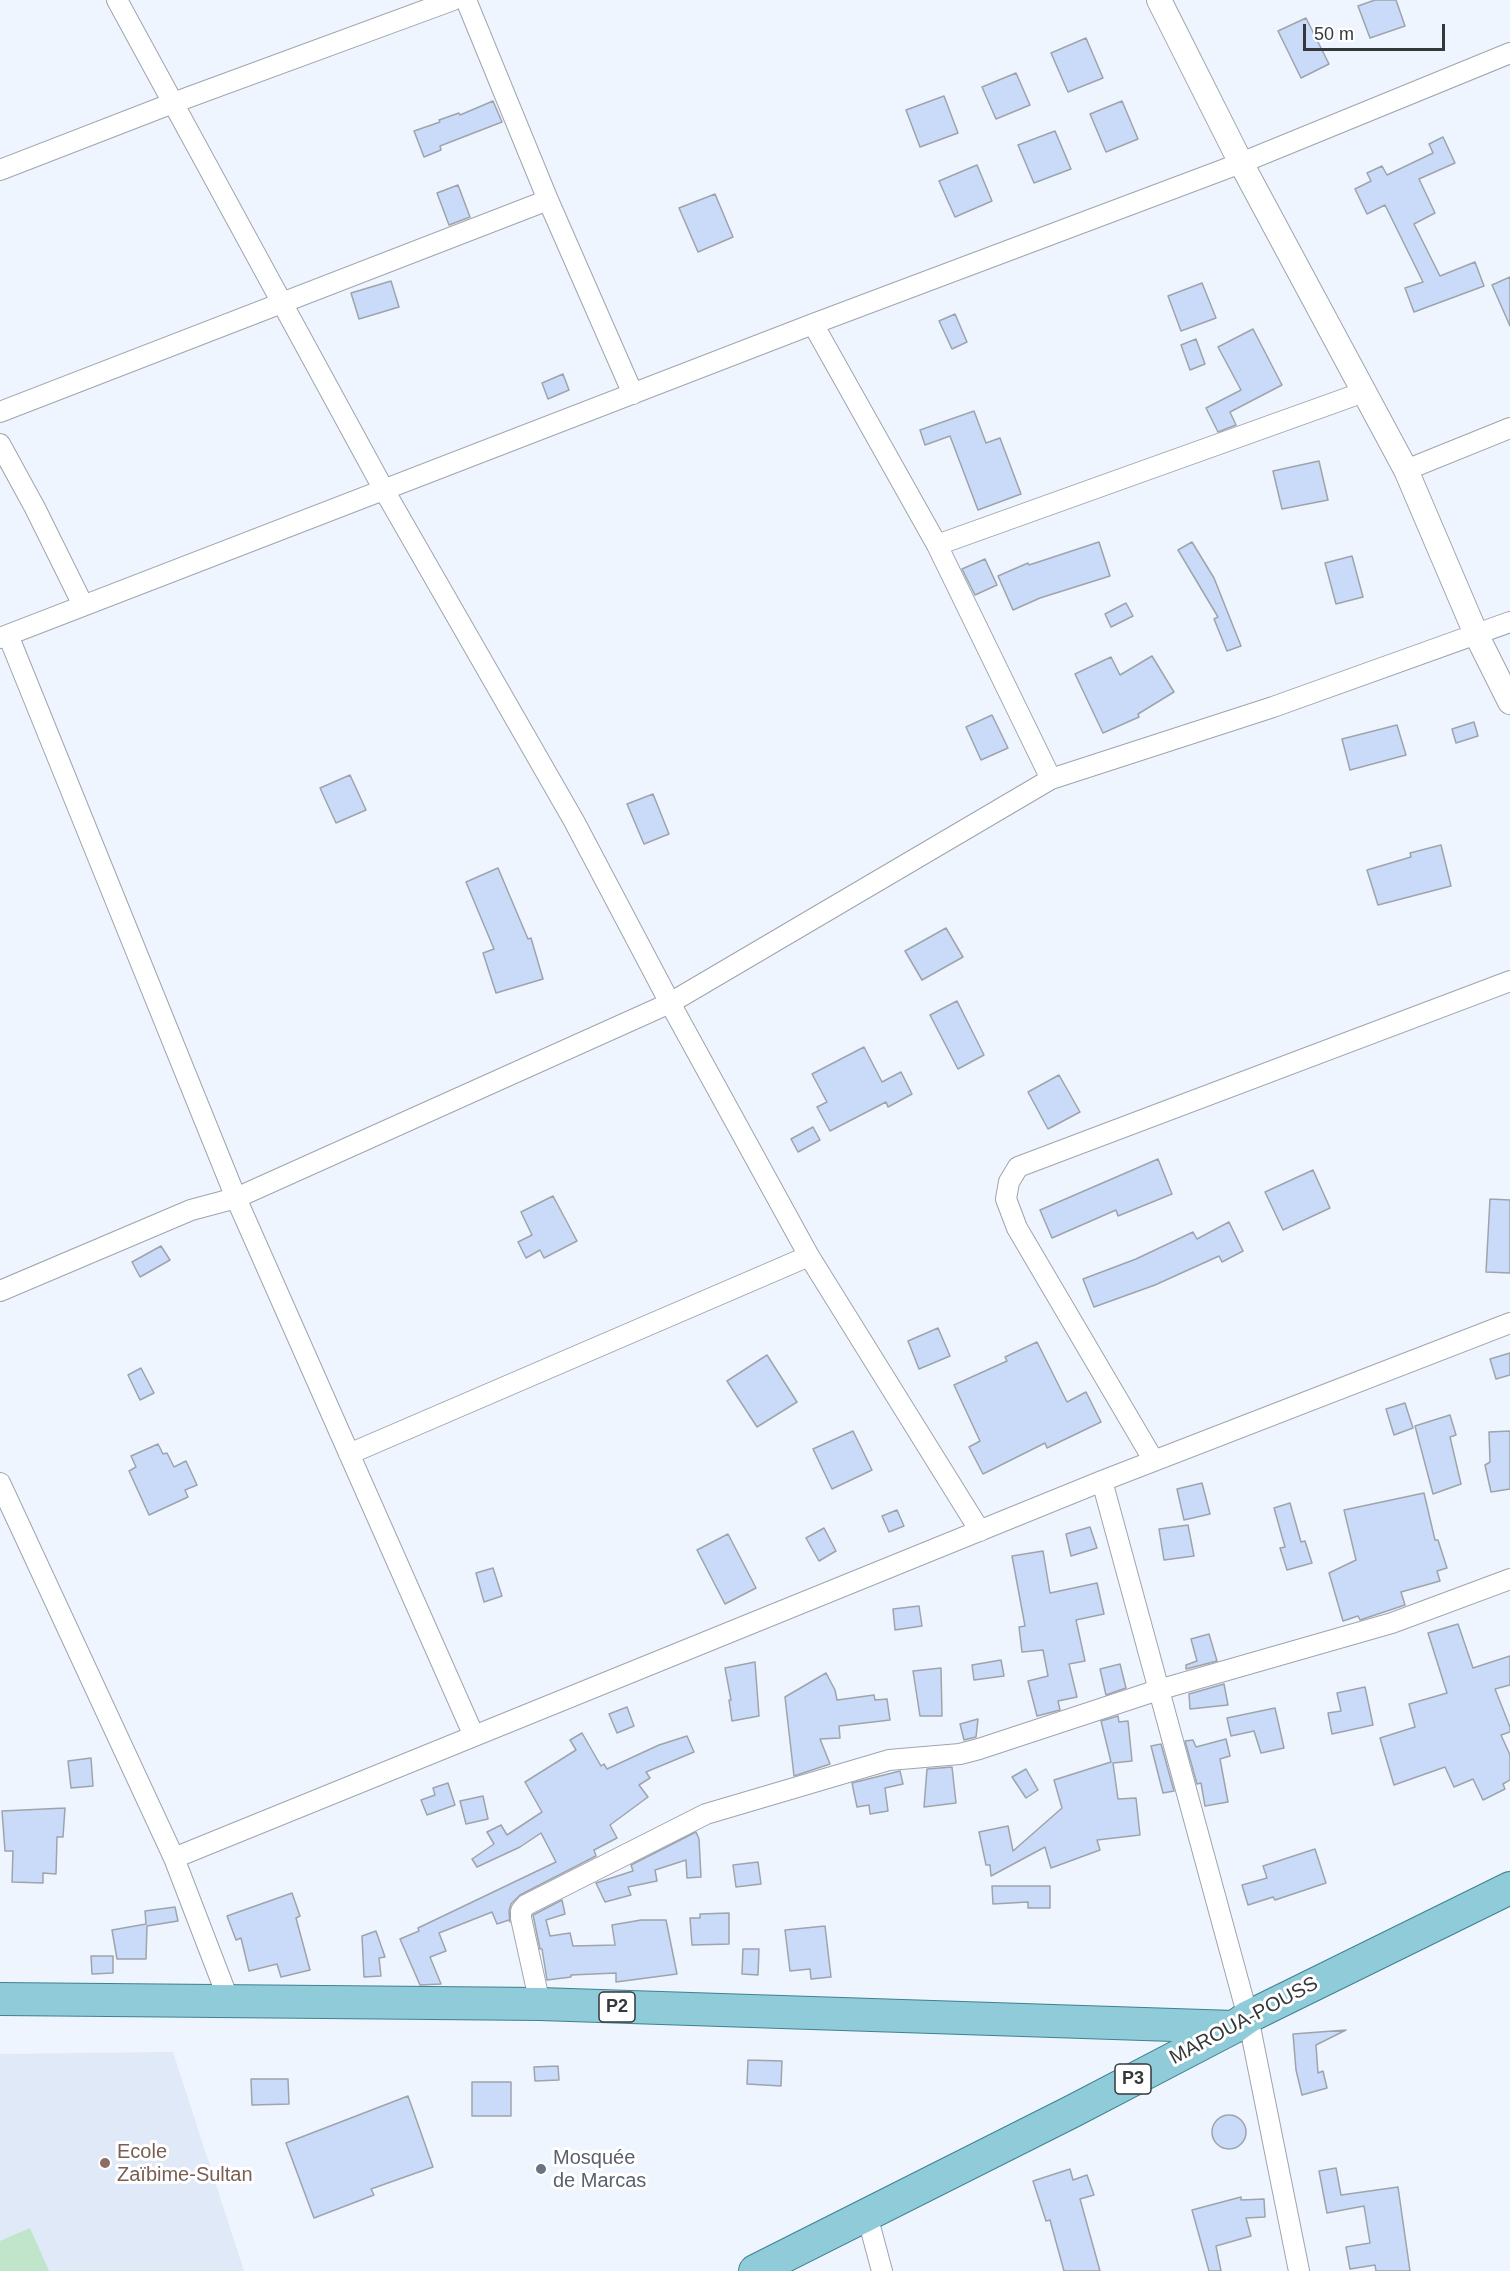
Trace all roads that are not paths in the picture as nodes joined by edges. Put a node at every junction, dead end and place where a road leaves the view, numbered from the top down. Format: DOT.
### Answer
graph roads {
  1 [pos="117,0"];
  2 [pos="453,0"];
  3 [pos="466,0"];
  4 [pos="1159,0"];
  5 [pos="1510,53"];
  6 [pos="173,103"];
  7 [pos="1241,164"];
  8 [pos="0,170"];
  9 [pos="548,200"];
  10 [pos="282,302"];
  11 [pos="813,324"];
  12 [pos="1364,392"];
  13 [pos="633,394"];
  14 [pos="0,412"];
  15 [pos="1510,428"];
  16 [pos="0,444"];
  17 [pos="1406,470"];
  18 [pos="384,490"];
  19 [pos="937,545"];
  20 [pos="83,605"];
  21 [pos="1510,622"];
  22 [pos="1476,634"];
  23 [pos="4,637"];
  24 [pos="1510,702"];
  25 [pos="1051,779"];
  26 [pos="1510,981"];
  27 [pos="670,1004"];
  28 [pos="236,1198"];
  29 [pos="809,1256"];
  30 [pos="0,1291"];
  31 [pos="1510,1323"];
  32 [pos="349,1454"];
  33 [pos="1154,1461"];
  34 [pos="1102,1480"];
  35 [pos="0,1483"];
  36 [pos="980,1531"];
  37 [pos="1510,1579"];
  38 [pos="1158,1690"];
  39 [pos="474,1736"];
  40 [pos="174,1858"];
  41 [pos="1510,1888"];
  42 [pos="0,1999"];
  43 [pos="229,2001"];
  44 [pos="540,2004"];
  45 [pos="1241,2022"];
  46 [pos="867,2215"];
  47 [pos="755,2271"];
  48 [pos="882,2271"];
  49 [pos="1299,2271"];
  1 -- 6 [label="street"];
  2 -- 6 [label="street"];
  3 -- 9 [label="street"];
  4 -- 7 [label="street"];
  5 -- 7 [label="street"];
  6 -- 8 [label="street"];
  6 -- 10 [label="street"];
  7 -- 11 [label="street"];
  7 -- 12 [label="street"];
  9 -- 10 [label="street"];
  9 -- 13 [label="street"];
  10 -- 14 [label="street"];
  10 -- 18 [label="street"];
  11 -- 13 [label="street"];
  11 -- 19 [label="street"];
  12 -- 17 [label="street"];
  12 -- 19 [label="street"];
  13 -- 18 [label="street"];
  15 -- 17 [label="street"];
  16 -- 20 [label="street"];
  17 -- 22 [label="street"];
  18 -- 20 [label="street"];
  18 -- 27 [label="street"];
  19 -- 25 [label="street"];
  20 -- 23 [label="street"];
  21 -- 22 [label="street"];
  22 -- 24 [label="street"];
  22 -- 25 [label="street"];
  23 -- 28 [label="street"];
  25 -- 27 [label="street"];
  26 -- 33 [label="street"];
  27 -- 28 [label="street"];
  27 -- 29 [label="street"];
  28 -- 30 [label="street"];
  28 -- 32 [label="street"];
  29 -- 32 [label="street"];
  29 -- 36 [label="street"];
  31 -- 33 [label="street"];
  32 -- 39 [label="street"];
  33 -- 34 [label="street"];
  34 -- 36 [label="street"];
  34 -- 38 [label="street"];
  35 -- 40 [label="street"];
  36 -- 39 [label="street"];
  37 -- 38 [label="street"];
  38 -- 44 [label="street"];
  38 -- 45 [label="street"];
  39 -- 40 [label="street"];
  40 -- 43 [label="street"];
  41 -- 45 [label="main road, MAROUA-POUSS / P3"];
  42 -- 43 [label="main road, P2"];
  43 -- 44 [label="main road, P2"];
  44 -- 45 [label="main road, P2"];
  45 -- 46 [label="main road, MAROUA-POUSS / P3"];
  45 -- 49 [label="street"];
  46 -- 47 [label="main road, MAROUA-POUSS / P3"];
  46 -- 48 [label="street"];
}
